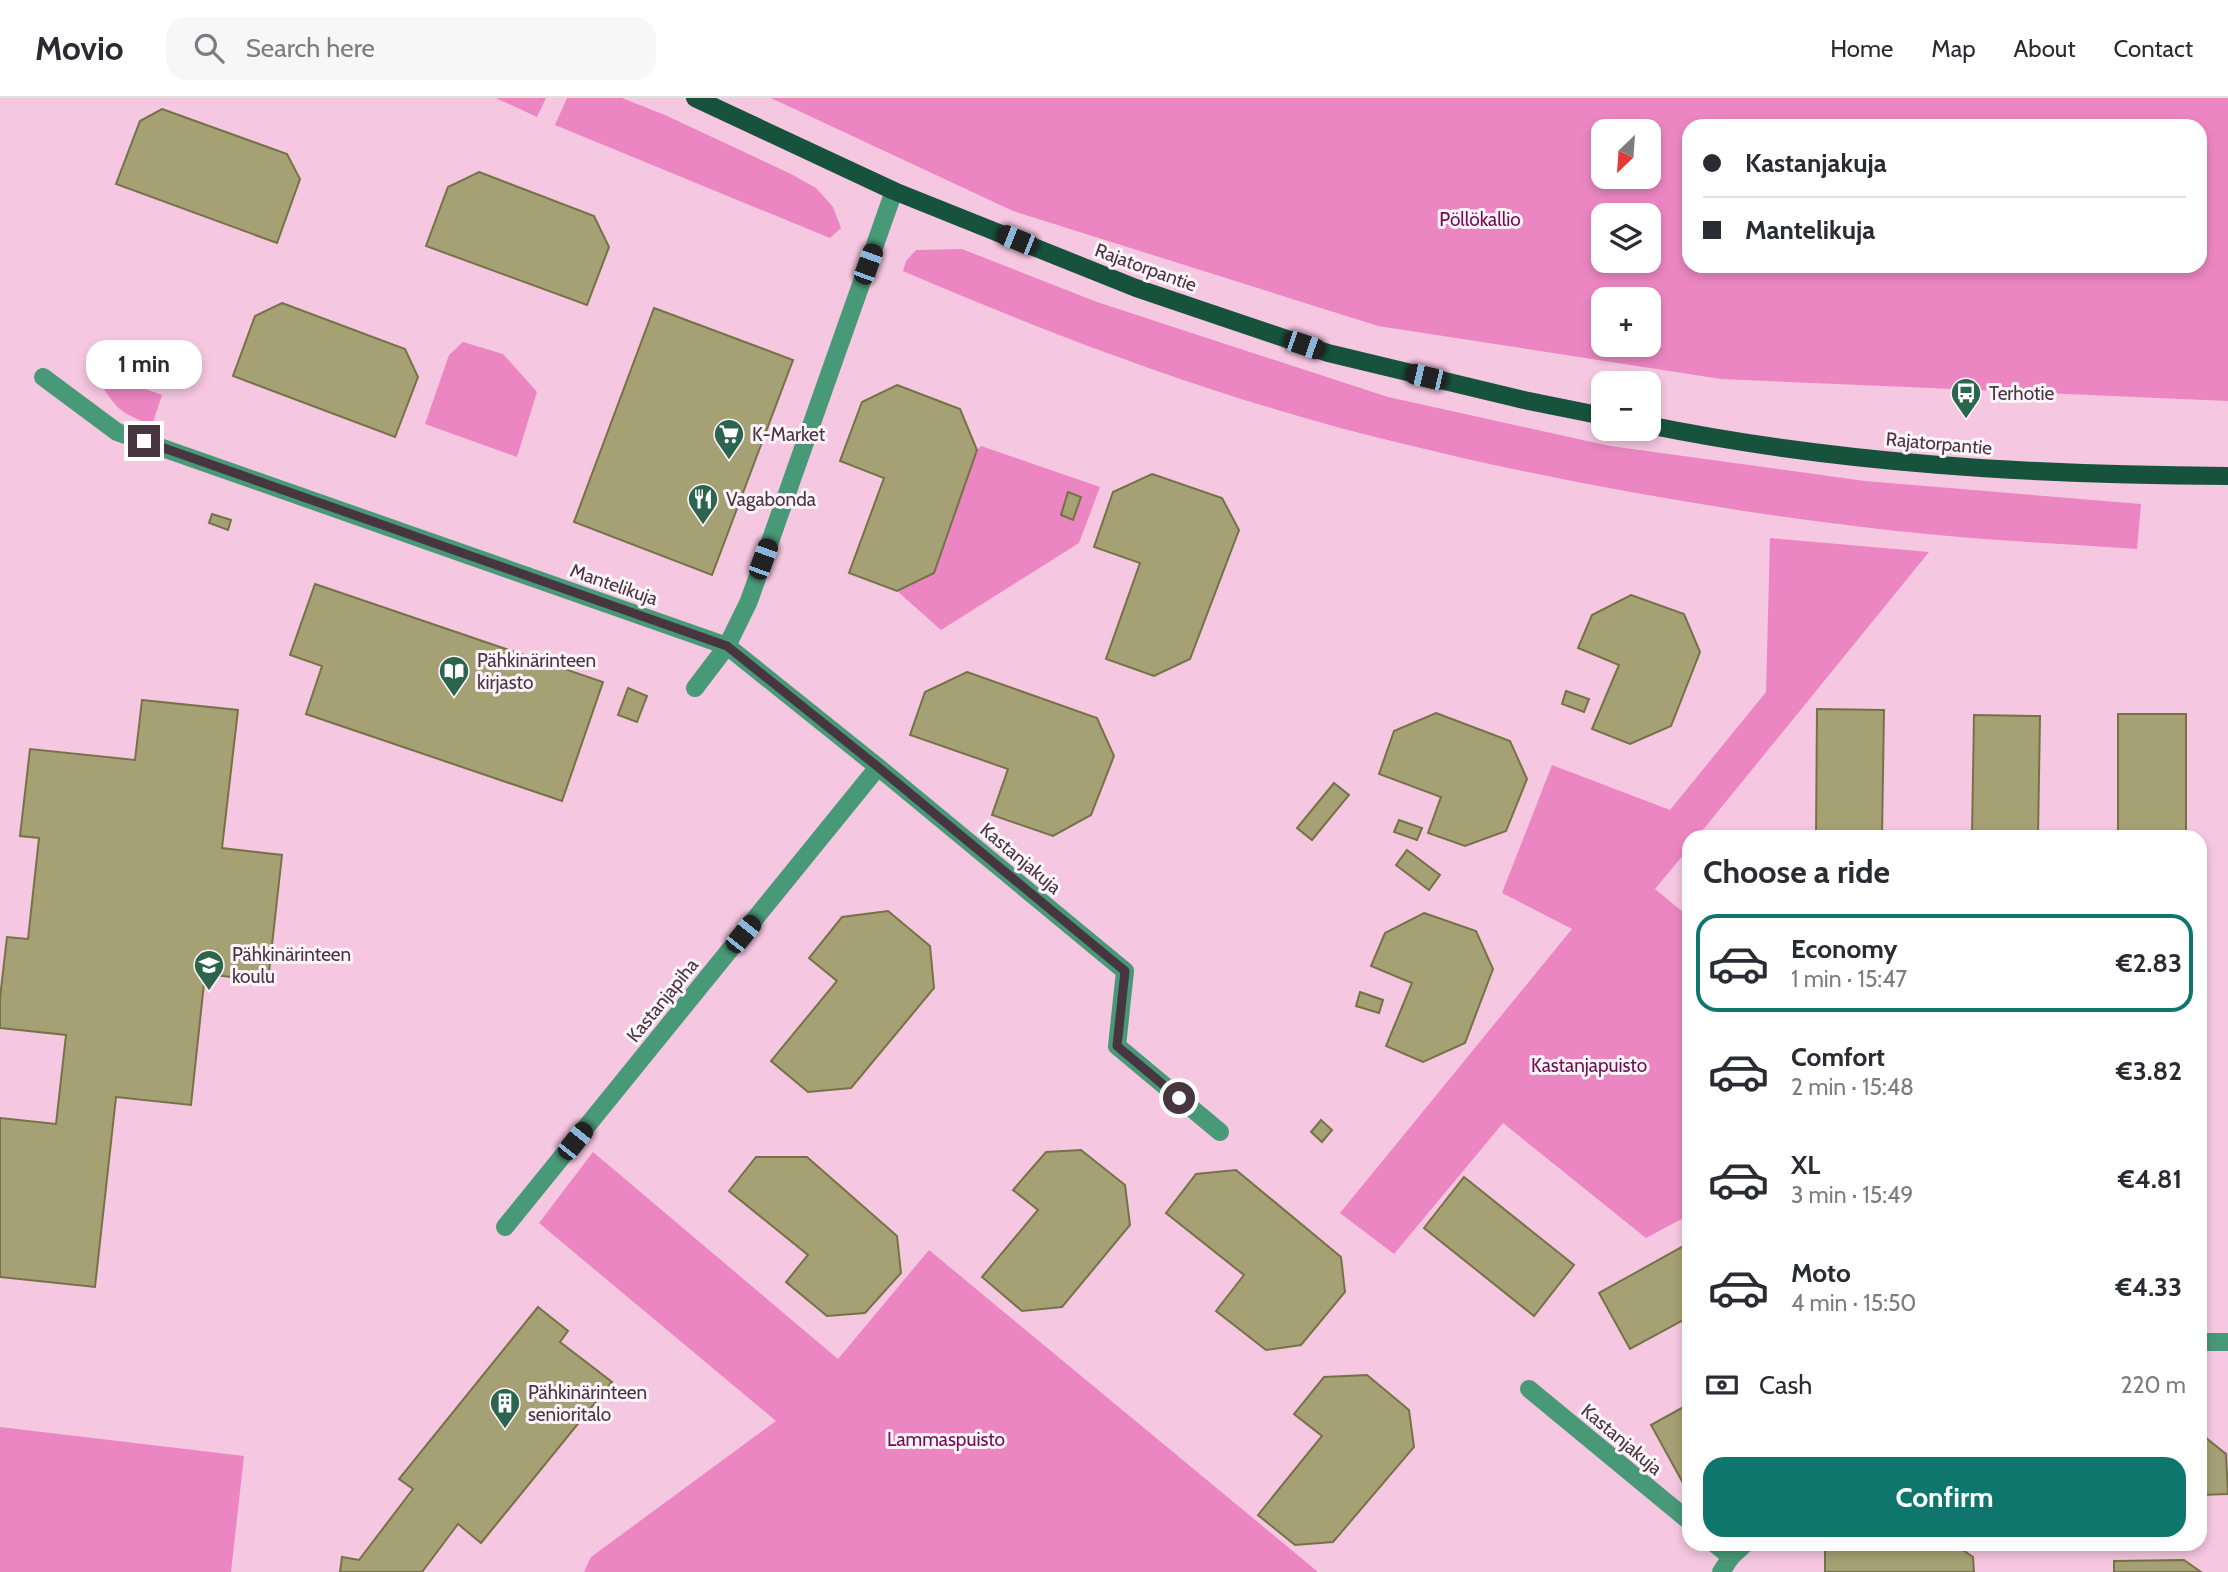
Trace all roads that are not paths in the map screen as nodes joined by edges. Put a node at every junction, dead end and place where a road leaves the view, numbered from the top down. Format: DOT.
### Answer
graph roads {
  1 [pos="695,98"];
  2 [pos="894,191"];
  3 [pos="43,377"];
  4 [pos="1591,414"];
  5 [pos="1661,427"];
  6 [pos="2228,476"];
  7 [pos="727,646"];
  8 [pos="695,688"];
  9 [pos="878,767"];
  10 [pos="1220,1132"];
  11 [pos="505,1227"];
  12 [pos="2207,1342"];
  13 [pos="2228,1342"];
  14 [pos="1529,1389"];
  15 [pos="1682,1515"];
  16 [pos="1724,1551"];
  17 [pos="1737,1551"];
  18 [pos="1731,1557"];
  19 [pos="1721,1572"];
  1 -- 2 [label="main road, Rajatorpantie"];
  2 -- 4 [label="main road, Rajatorpantie"];
  2 -- 7 [label="street"];
  3 -- 7 [label="street, Mantelikuja"];
  5 -- 6 [label="main road, Rajatorpantie"];
  7 -- 8 [label="street"];
  7 -- 9 [label="street, Kastanjakuja"];
  9 -- 10 [label="street, Kastanjakuja"];
  9 -- 11 [label="street, Kastanjapiha"];
  12 -- 13 [label="street"];
  14 -- 15 [label="street, Kastanjakuja"];
  16 -- 18 [label="street"];
  17 -- 18 [label="street"];
  18 -- 19 [label="street"];
}
